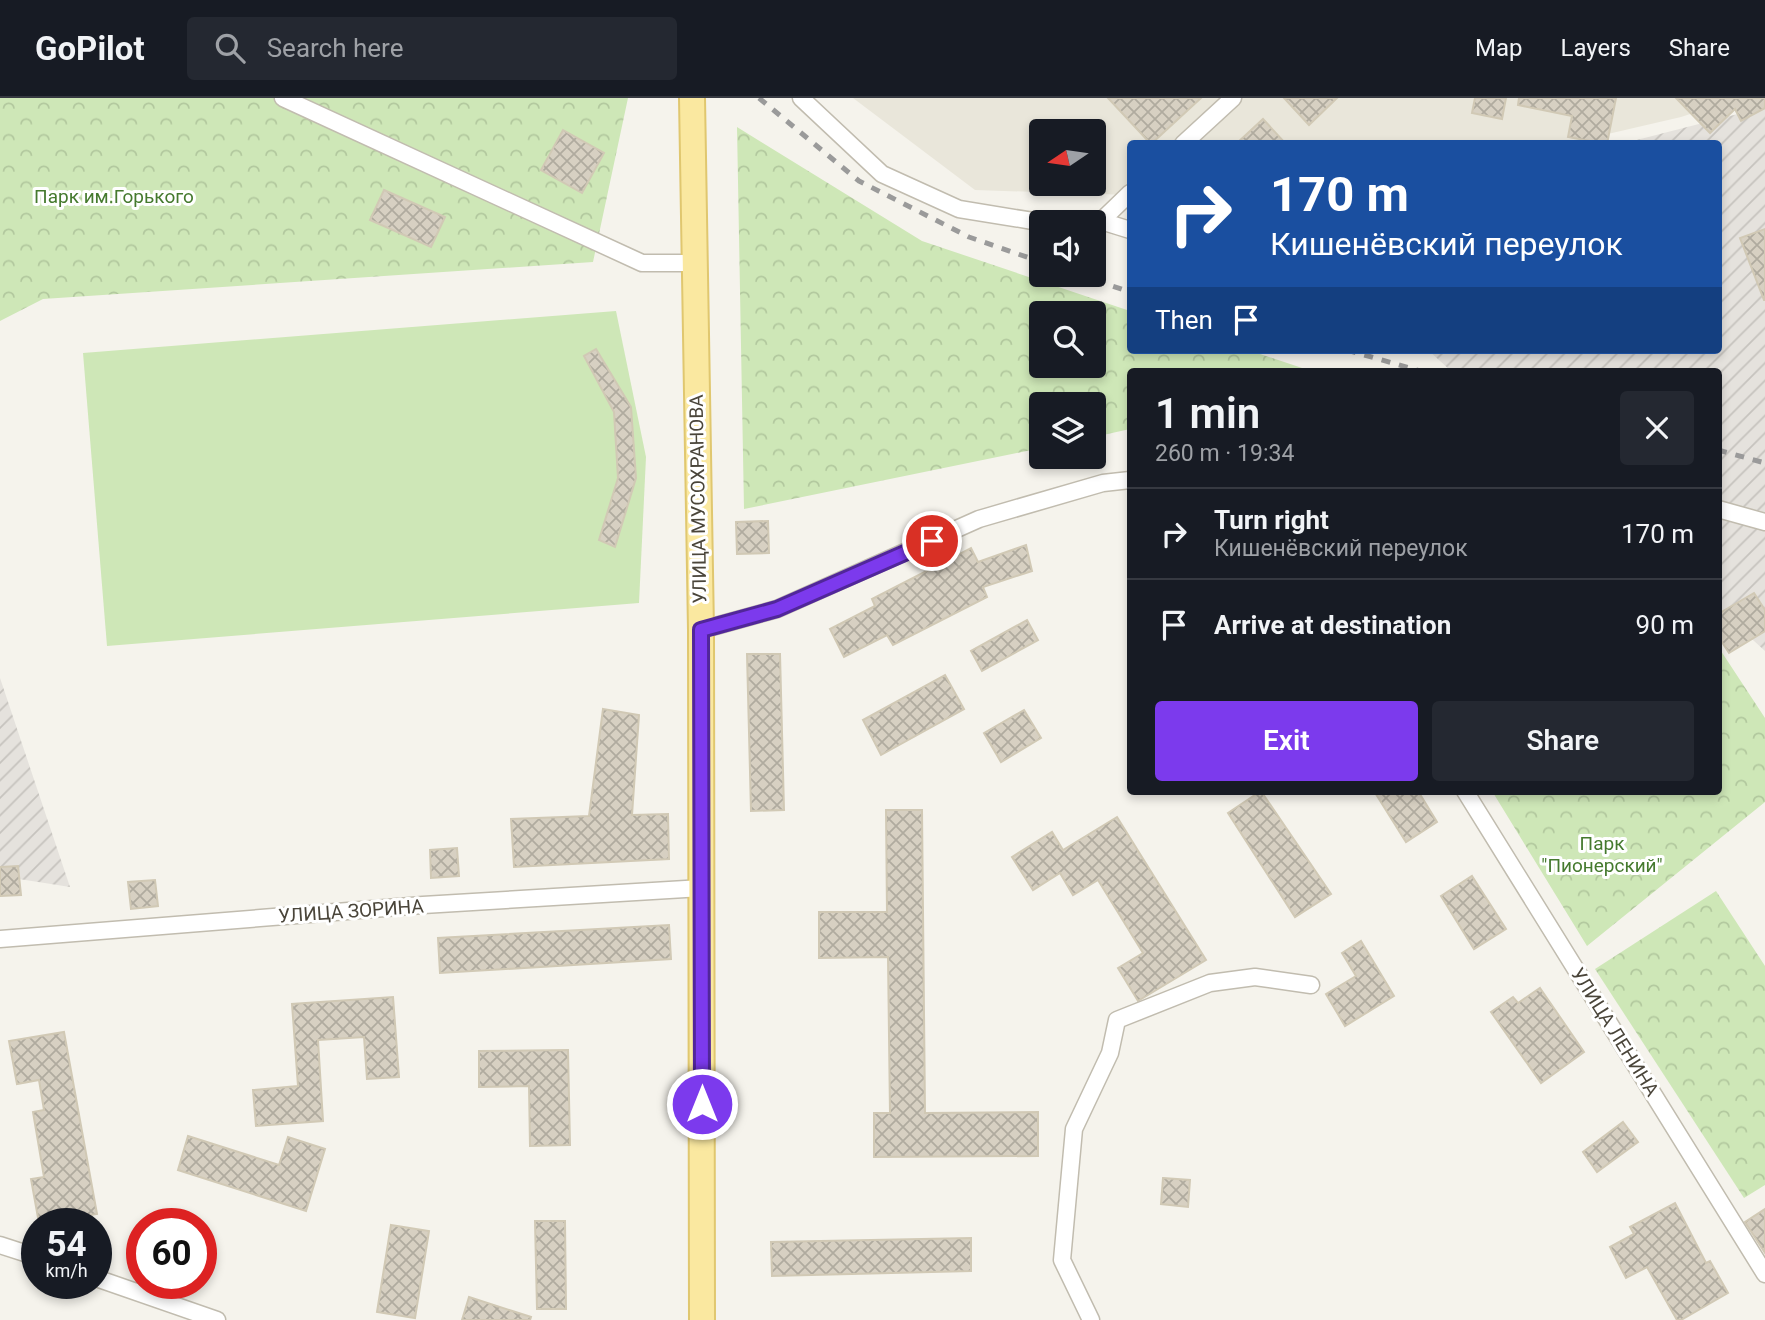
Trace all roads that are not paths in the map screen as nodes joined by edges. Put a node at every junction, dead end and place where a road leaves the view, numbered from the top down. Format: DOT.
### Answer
graph roads {
  1 [pos="282,98"];
  2 [pos="692,98"];
  3 [pos="802,98"];
  4 [pos="1233,98"];
  5 [pos="1187,140"];
  6 [pos="1127,196"];
  7 [pos="1106,216"];
  8 [pos="1029,220"];
  9 [pos="1106,223"];
  10 [pos="1127,229"];
  11 [pos="693,263"];
  12 [pos="1127,480"];
  13 [pos="1722,510"];
  14 [pos="1765,522"];
  15 [pos="701,630"];
  16 [pos="1467,795"];
  17 [pos="702,888"];
  18 [pos="0,939"];
  19 [pos="1311,985"];
  20 [pos="0,1245"];
  21 [pos="21,1252"];
  22 [pos="1765,1274"];
  23 [pos="112,1284"];
  24 [pos="217,1320"];
  25 [pos="702,1320"];
  26 [pos="1091,1320"];
  1 -- 11 [label="street"];
  2 -- 11 [label="main road, УЛИЦА МУСОХРАНОВА"];
  3 -- 8 [label="street"];
  4 -- 5 [label="street"];
  6 -- 7 [label="street"];
  9 -- 10 [label="street"];
  11 -- 15 [label="main road, УЛИЦА МУСОХРАНОВА"];
  12 -- 15 [label="street"];
  13 -- 14 [label="street"];
  15 -- 17 [label="main road, УЛИЦА МУСОХРАНОВА"];
  16 -- 22 [label="street, УЛИЦА ЛЕНИНА"];
  17 -- 18 [label="street, УЛИЦА ЗОРИНА"];
  17 -- 25 [label="main road, УЛИЦА МУСОХРАНОВА"];
  19 -- 26 [label="street"];
  20 -- 21 [label="street"];
  23 -- 24 [label="street"];
}
